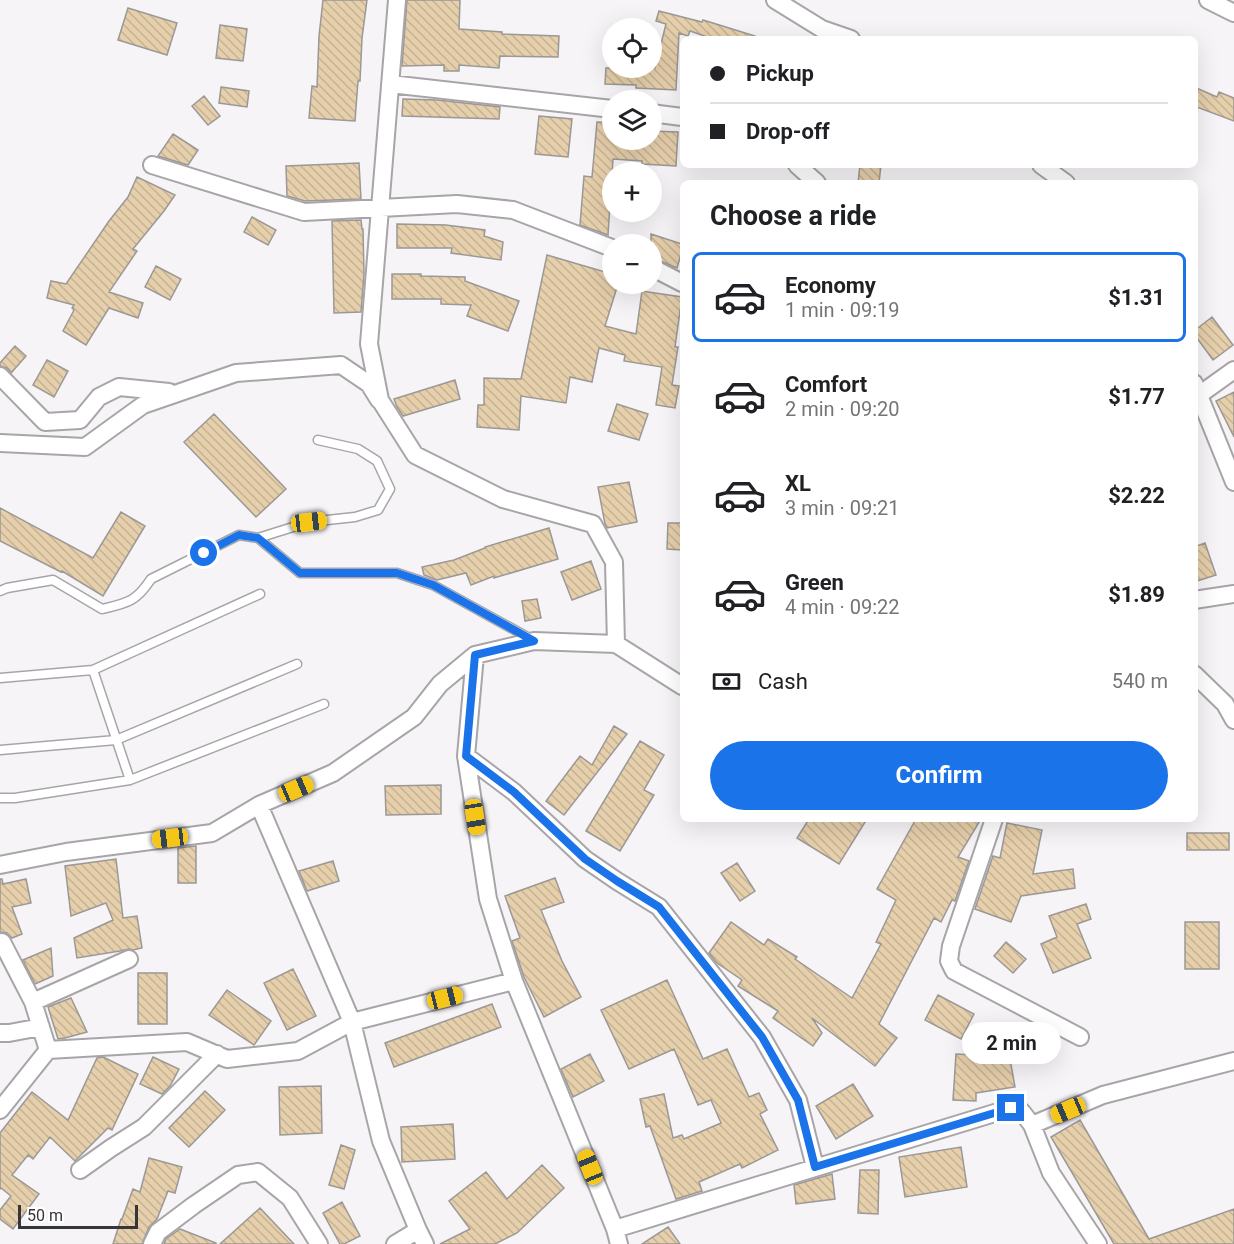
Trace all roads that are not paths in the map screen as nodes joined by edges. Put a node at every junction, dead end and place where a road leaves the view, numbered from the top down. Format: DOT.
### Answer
graph roads {
  1 [pos="397,0"];
  2 [pos="775,0"];
  3 [pos="1208,0"];
  4 [pos="1234,12"];
  5 [pos="842,36"];
  6 [pos="390,84"];
  7 [pos="602,108"];
  8 [pos="662,114"];
  9 [pos="680,117"];
  10 [pos="152,165"];
  11 [pos="800,168"];
  12 [pos="1045,168"];
  13 [pos="814,180"];
  14 [pos="1062,180"];
  15 [pos="380,209"];
  16 [pos="602,244"];
  17 [pos="662,273"];
  18 [pos="680,282"];
  19 [pos="1234,370"];
  20 [pos="0,376"];
  21 [pos="1198,388"];
  22 [pos="176,393"];
  23 [pos="1198,394"];
  24 [pos="318,440"];
  25 [pos="0,443"];
  26 [pos="416,455"];
  27 [pos="1234,482"];
  28 [pos="258,538"];
  29 [pos="2,589"];
  30 [pos="260,594"];
  31 [pos="1234,594"];
  32 [pos="1198,599"];
  33 [pos="534,641"];
  34 [pos="616,644"];
  35 [pos="475,655"];
  36 [pos="297,664"];
  37 [pos="93,670"];
  38 [pos="0,678"];
  39 [pos="1198,678"];
  40 [pos="680,685"];
  41 [pos="324,704"];
  42 [pos="1234,720"];
  43 [pos="116,740"];
  44 [pos="0,750"];
  45 [pos="466,756"];
  46 [pos="130,780"];
  47 [pos="0,798"];
  48 [pos="259,805"];
  49 [pos="993,822"];
  50 [pos="0,865"];
  51 [pos="2,942"];
  52 [pos="129,959"];
  53 [pos="514,981"];
  54 [pos="33,1002"];
  55 [pos="352,1022"];
  56 [pos="41,1027"];
  57 [pos="0,1034"];
  58 [pos="1080,1037"];
  59 [pos="48,1050"];
  60 [pos="217,1054"];
  61 [pos="1234,1061"];
  62 [pos="0,1110"];
  63 [pos="1032,1125"];
  64 [pos="815,1167"];
  65 [pos="80,1170"];
  66 [pos="617,1236"];
  67 [pos="422,1237"];
  68 [pos="152,1244"];
  69 [pos="319,1244"];
  70 [pos="395,1244"];
  71 [pos="1098,1244"];
  1 -- 6 [label="street"];
  2 -- 5 [label="street"];
  3 -- 4 [label="street"];
  6 -- 7 [label="street"];
  6 -- 15 [label="street"];
  8 -- 9 [label="street"];
  10 -- 15 [label="street"];
  11 -- 13 [label="street"];
  12 -- 14 [label="street"];
  15 -- 16 [label="street"];
  15 -- 26 [label="street"];
  17 -- 18 [label="street"];
  19 -- 21 [label="street"];
  20 -- 22 [label="street"];
  22 -- 25 [label="street"];
  22 -- 26 [label="street"];
  23 -- 27 [label="street"];
  24 -- 28 [label="lane"];
  26 -- 34 [label="street"];
  28 -- 29 [label="lane"];
  28 -- 33 [label="lane"];
  30 -- 37 [label="lane"];
  31 -- 32 [label="street"];
  33 -- 34 [label="street"];
  33 -- 35 [label="street"];
  34 -- 40 [label="street"];
  35 -- 45 [label="street"];
  35 -- 48 [label="street"];
  36 -- 43 [label="lane"];
  37 -- 38 [label="lane"];
  37 -- 43 [label="lane"];
  39 -- 42 [label="street"];
  41 -- 46 [label="lane"];
  43 -- 44 [label="lane"];
  43 -- 46 [label="lane"];
  45 -- 53 [label="street"];
  45 -- 64 [label="street"];
  46 -- 47 [label="lane"];
  48 -- 50 [label="street"];
  48 -- 55 [label="street"];
  49 -- 58 [label="street"];
  51 -- 54 [label="street"];
  52 -- 54 [label="street"];
  53 -- 55 [label="street"];
  53 -- 66 [label="street"];
  54 -- 56 [label="street"];
  55 -- 60 [label="street"];
  55 -- 67 [label="street"];
  56 -- 57 [label="street"];
  56 -- 59 [label="street"];
  59 -- 60 [label="street"];
  59 -- 62 [label="street"];
  60 -- 65 [label="street"];
  61 -- 63 [label="street"];
  63 -- 64 [label="street"];
  63 -- 71 [label="street"];
  64 -- 66 [label="street"];
  67 -- 70 [label="street"];
  68 -- 69 [label="street"];
}
